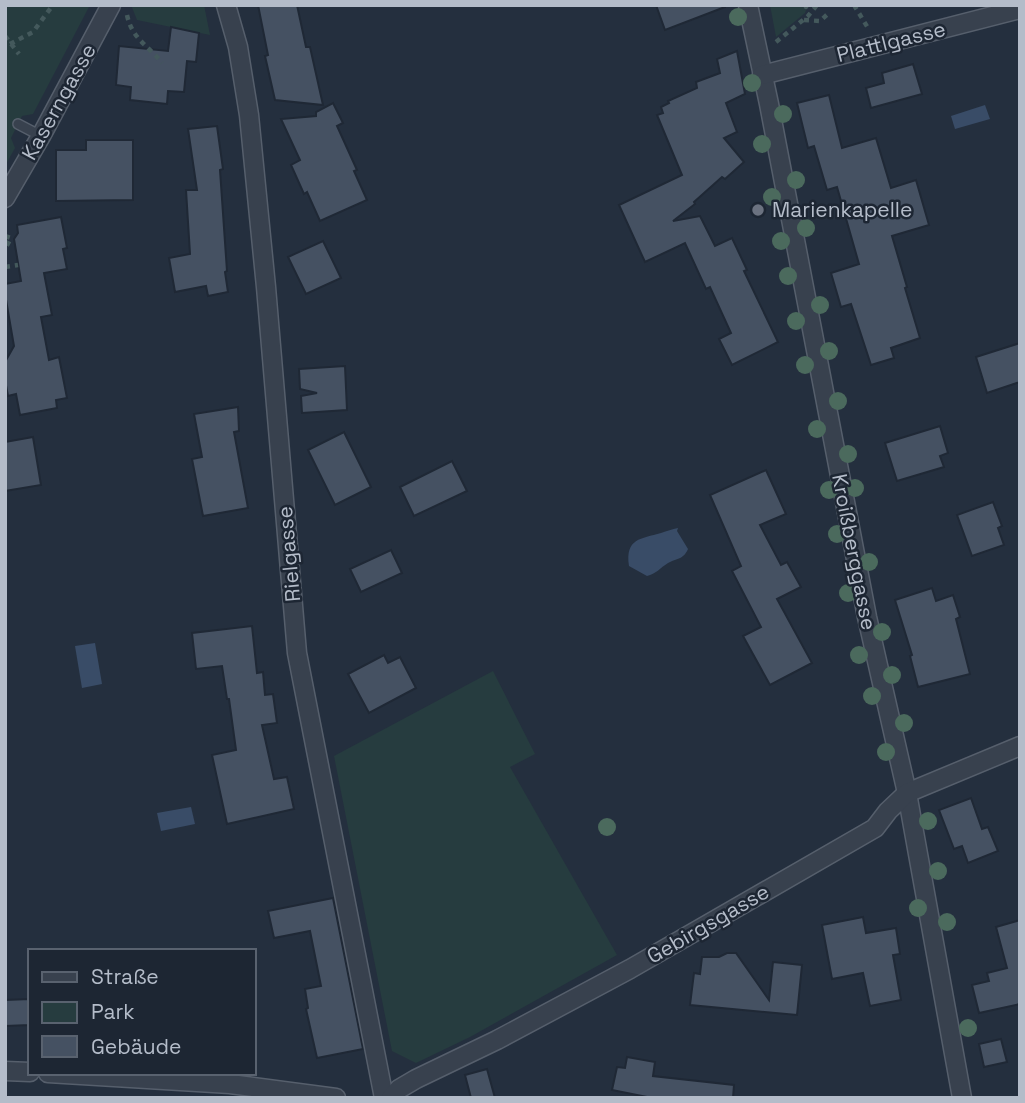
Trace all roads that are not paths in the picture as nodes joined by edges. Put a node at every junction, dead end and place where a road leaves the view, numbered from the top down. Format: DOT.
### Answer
graph roads {
  1 [pos="111,5"];
  2 [pos="226,5"];
  3 [pos="748,5"];
  4 [pos="1020,9"];
  5 [pos="762,75"];
  6 [pos="18,124"];
  7 [pos="41,136"];
  8 [pos="5,198"];
  9 [pos="1020,746"];
  10 [pos="906,793"];
  11 [pos="5,1071"];
  12 [pos="28,1072"];
  13 [pos="81,1075"];
  14 [pos="336,1098"];
  15 [pos="384,1098"];
  16 [pos="391,1098"];
  17 [pos="962,1098"];
  1 -- 7 [label="street, Kaserngasse"];
  2 -- 15 [label="street, Rielgasse"];
  3 -- 5 [label="street, Kroißberggasse"];
  4 -- 5 [label="street, Plattlgasse"];
  5 -- 10 [label="street, Kroißberggasse"];
  6 -- 7 [label="lane"];
  7 -- 8 [label="street, Kaserngasse"];
  9 -- 10 [label="street, Gebirgsgasse"];
  10 -- 16 [label="street, Gebirgsgasse"];
  10 -- 17 [label="street, Kroißberggasse"];
  11 -- 12 [label="street"];
  13 -- 14 [label="street"];
}
